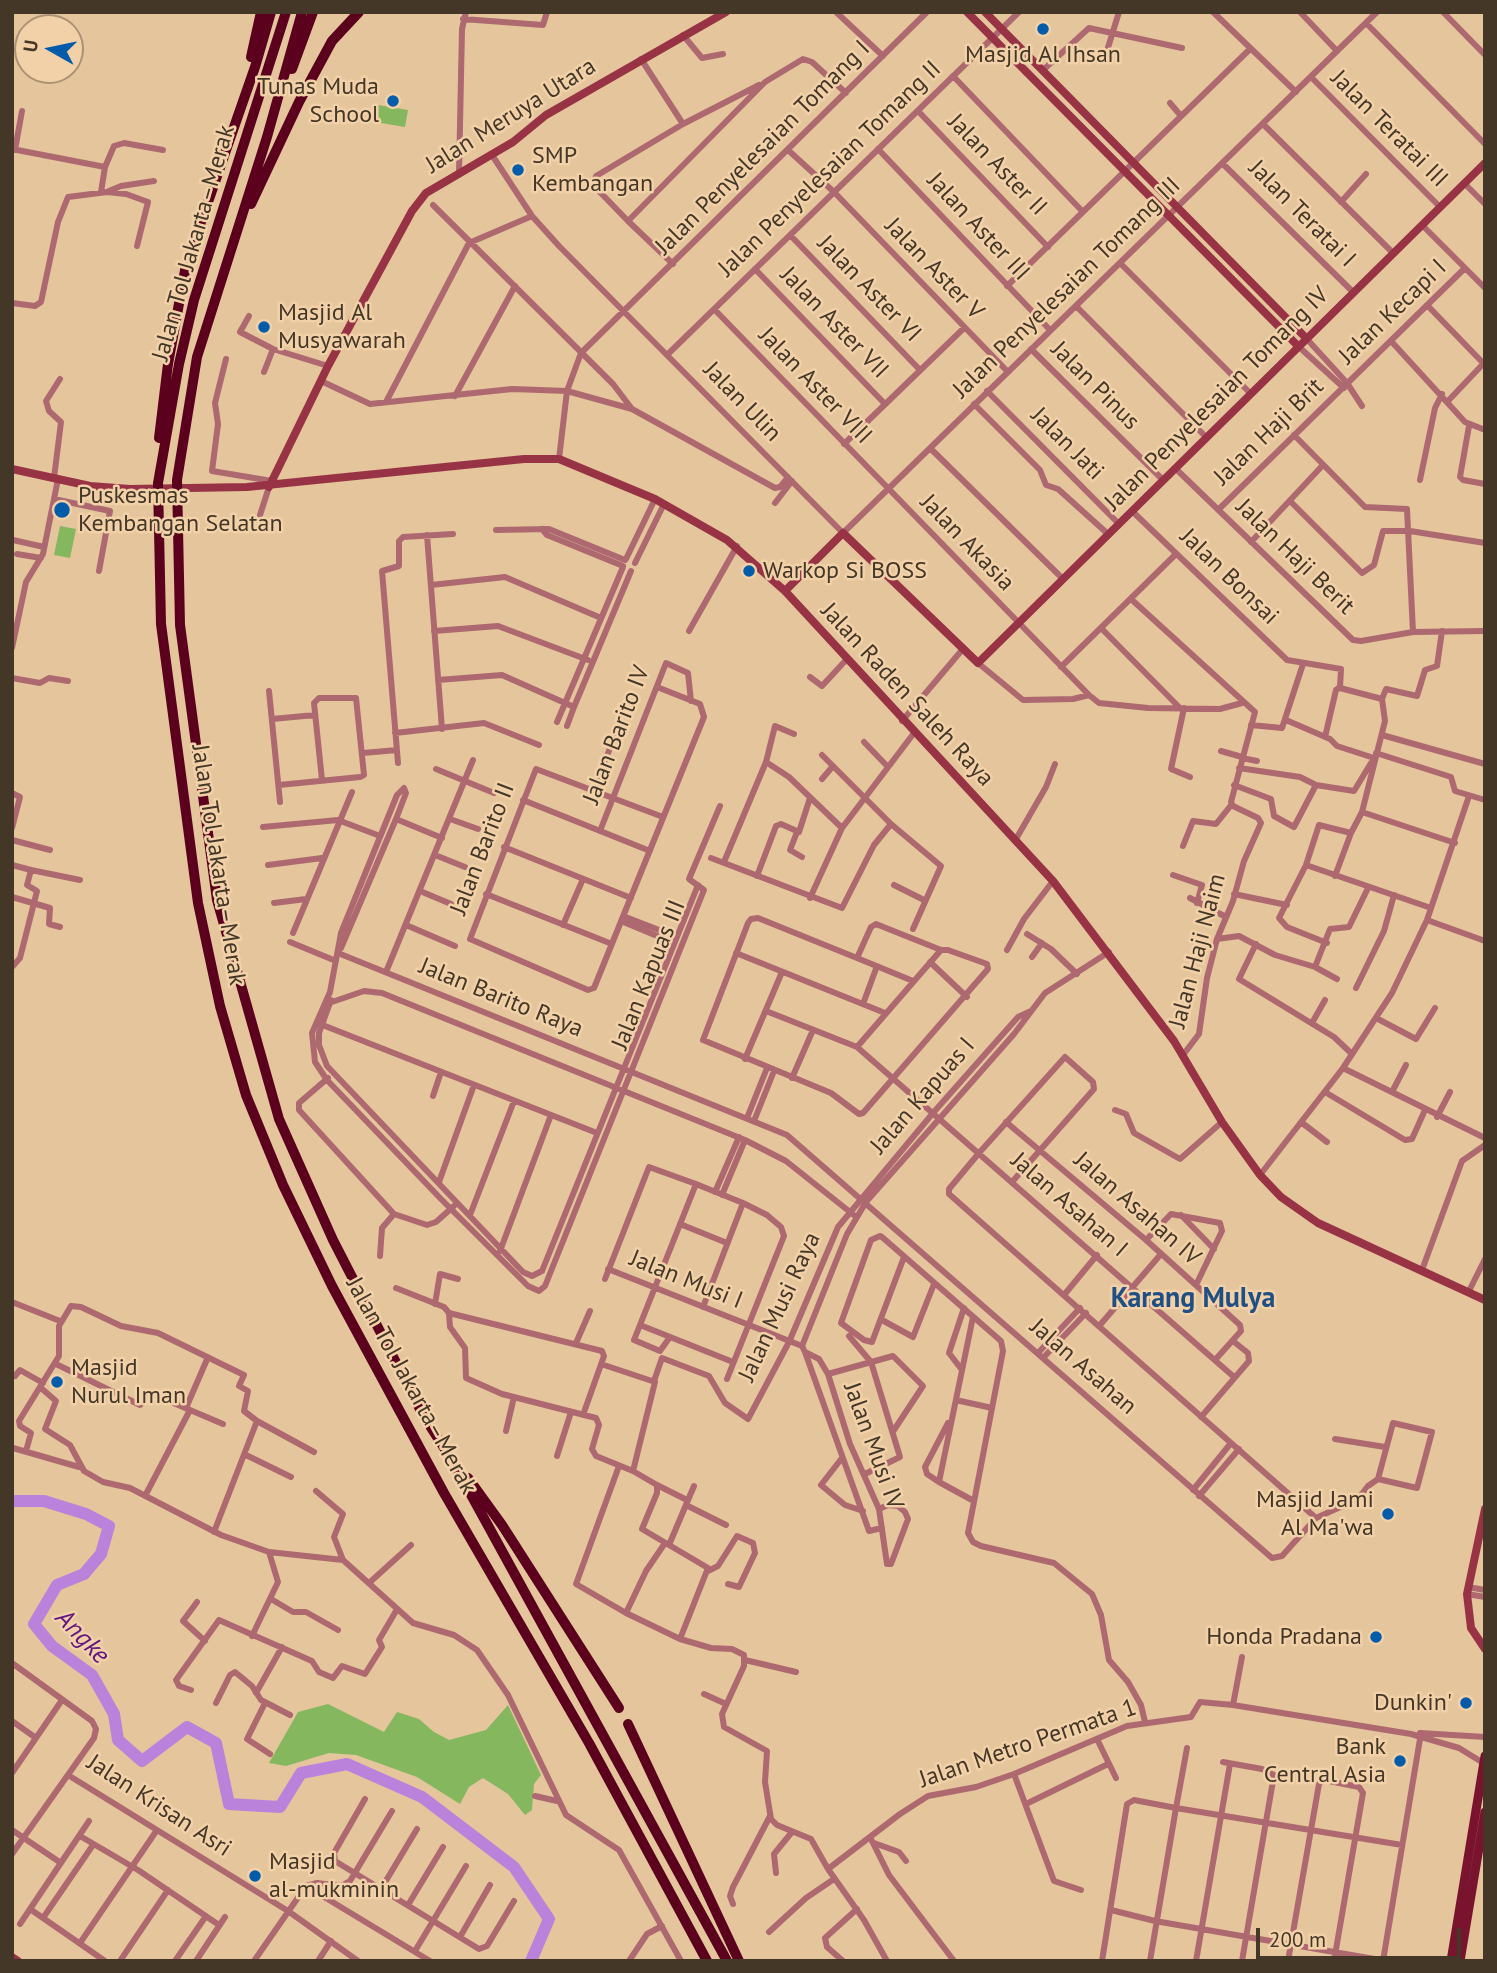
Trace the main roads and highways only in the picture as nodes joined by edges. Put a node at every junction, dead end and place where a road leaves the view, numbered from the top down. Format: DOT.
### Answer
graph roads {
  1 [pos="261,12"];
  2 [pos="271,12"];
  3 [pos="286,12"];
  4 [pos="302,12"];
  5 [pos="313,12"];
  6 [pos="359,12"];
  7 [pos="726,12"];
  8 [pos="967,12"];
  9 [pos="985,12"];
  10 [pos="243,104"];
  11 [pos="267,137"];
  12 [pos="1485,163"];
  13 [pos="235,236"];
  14 [pos="1307,338"];
  15 [pos="1298,346"];
  16 [pos="12,469"];
  17 [pos="158,483"];
  18 [pos="271,484"];
  19 [pos="843,533"];
  20 [pos="785,590"];
  21 [pos="978,663"];
  22 [pos="1485,1300"];
  23 [pos="452,1460"];
  24 [pos="1485,1509"];
  25 [pos="1485,1649"];
  26 [pos="619,1707"];
  27 [pos="628,1724"];
  28 [pos="1484,1761"];
  29 [pos="1485,1812"];
  30 [pos="12,1957"];
  31 [pos="18,1961"];
  32 [pos="707,1961"];
  33 [pos="727,1961"];
  34 [pos="739,1961"];
  35 [pos="1451,1961"];
  36 [pos="1460,1961"];
  1 -- 10 [label="highway"];
  2 -- 10 [label="highway"];
  3 -- 17 [label="highway, Jalan Tol Jakarta–Merak"];
  4 -- 11 [label="highway, Jalan Tol Jakarta–Merak"];
  5 -- 11 [label="highway"];
  6 -- 13 [label="highway"];
  7 -- 18 [label="main road, Jalan Meruya Utara"];
  8 -- 15 [label="main road"];
  9 -- 14 [label="main road"];
  10 -- 17 [label="highway"];
  11 -- 13 [label="highway, Jalan Tol Jakarta–Merak"];
  12 -- 14 [label="main road, Jalan Penyelesaian Tomang IV"];
  13 -- 23 [label="highway, Jalan Tol Jakarta–Merak"];
  14 -- 15 [label="main road, Jalan Penyelesaian Tomang IV"];
  15 -- 21 [label="main road, Jalan Penyelesaian Tomang IV"];
  16 -- 18 [label="main road, Jalan Raden Saleh Raya"];
  17 -- 32 [label="highway, Jalan Tol Jakarta–Merak"];
  18 -- 20 [label="main road, Jalan Raden Saleh Raya"];
  19 -- 20 [label="main road, Jalan Penyelesaian Tomang III"];
  19 -- 21 [label="main road, Jalan Ulin"];
  20 -- 22 [label="main road, Jalan Raden Saleh Raya"];
  23 -- 26 [label="highway"];
  23 -- 33 [label="highway, Jalan Tol Jakarta–Merak"];
  24 -- 25 [label="main road"];
  27 -- 34 [label="highway"];
  28 -- 35 [label="main road"];
  29 -- 36 [label="main road"];
  30 -- 31 [label="main road"];
}
